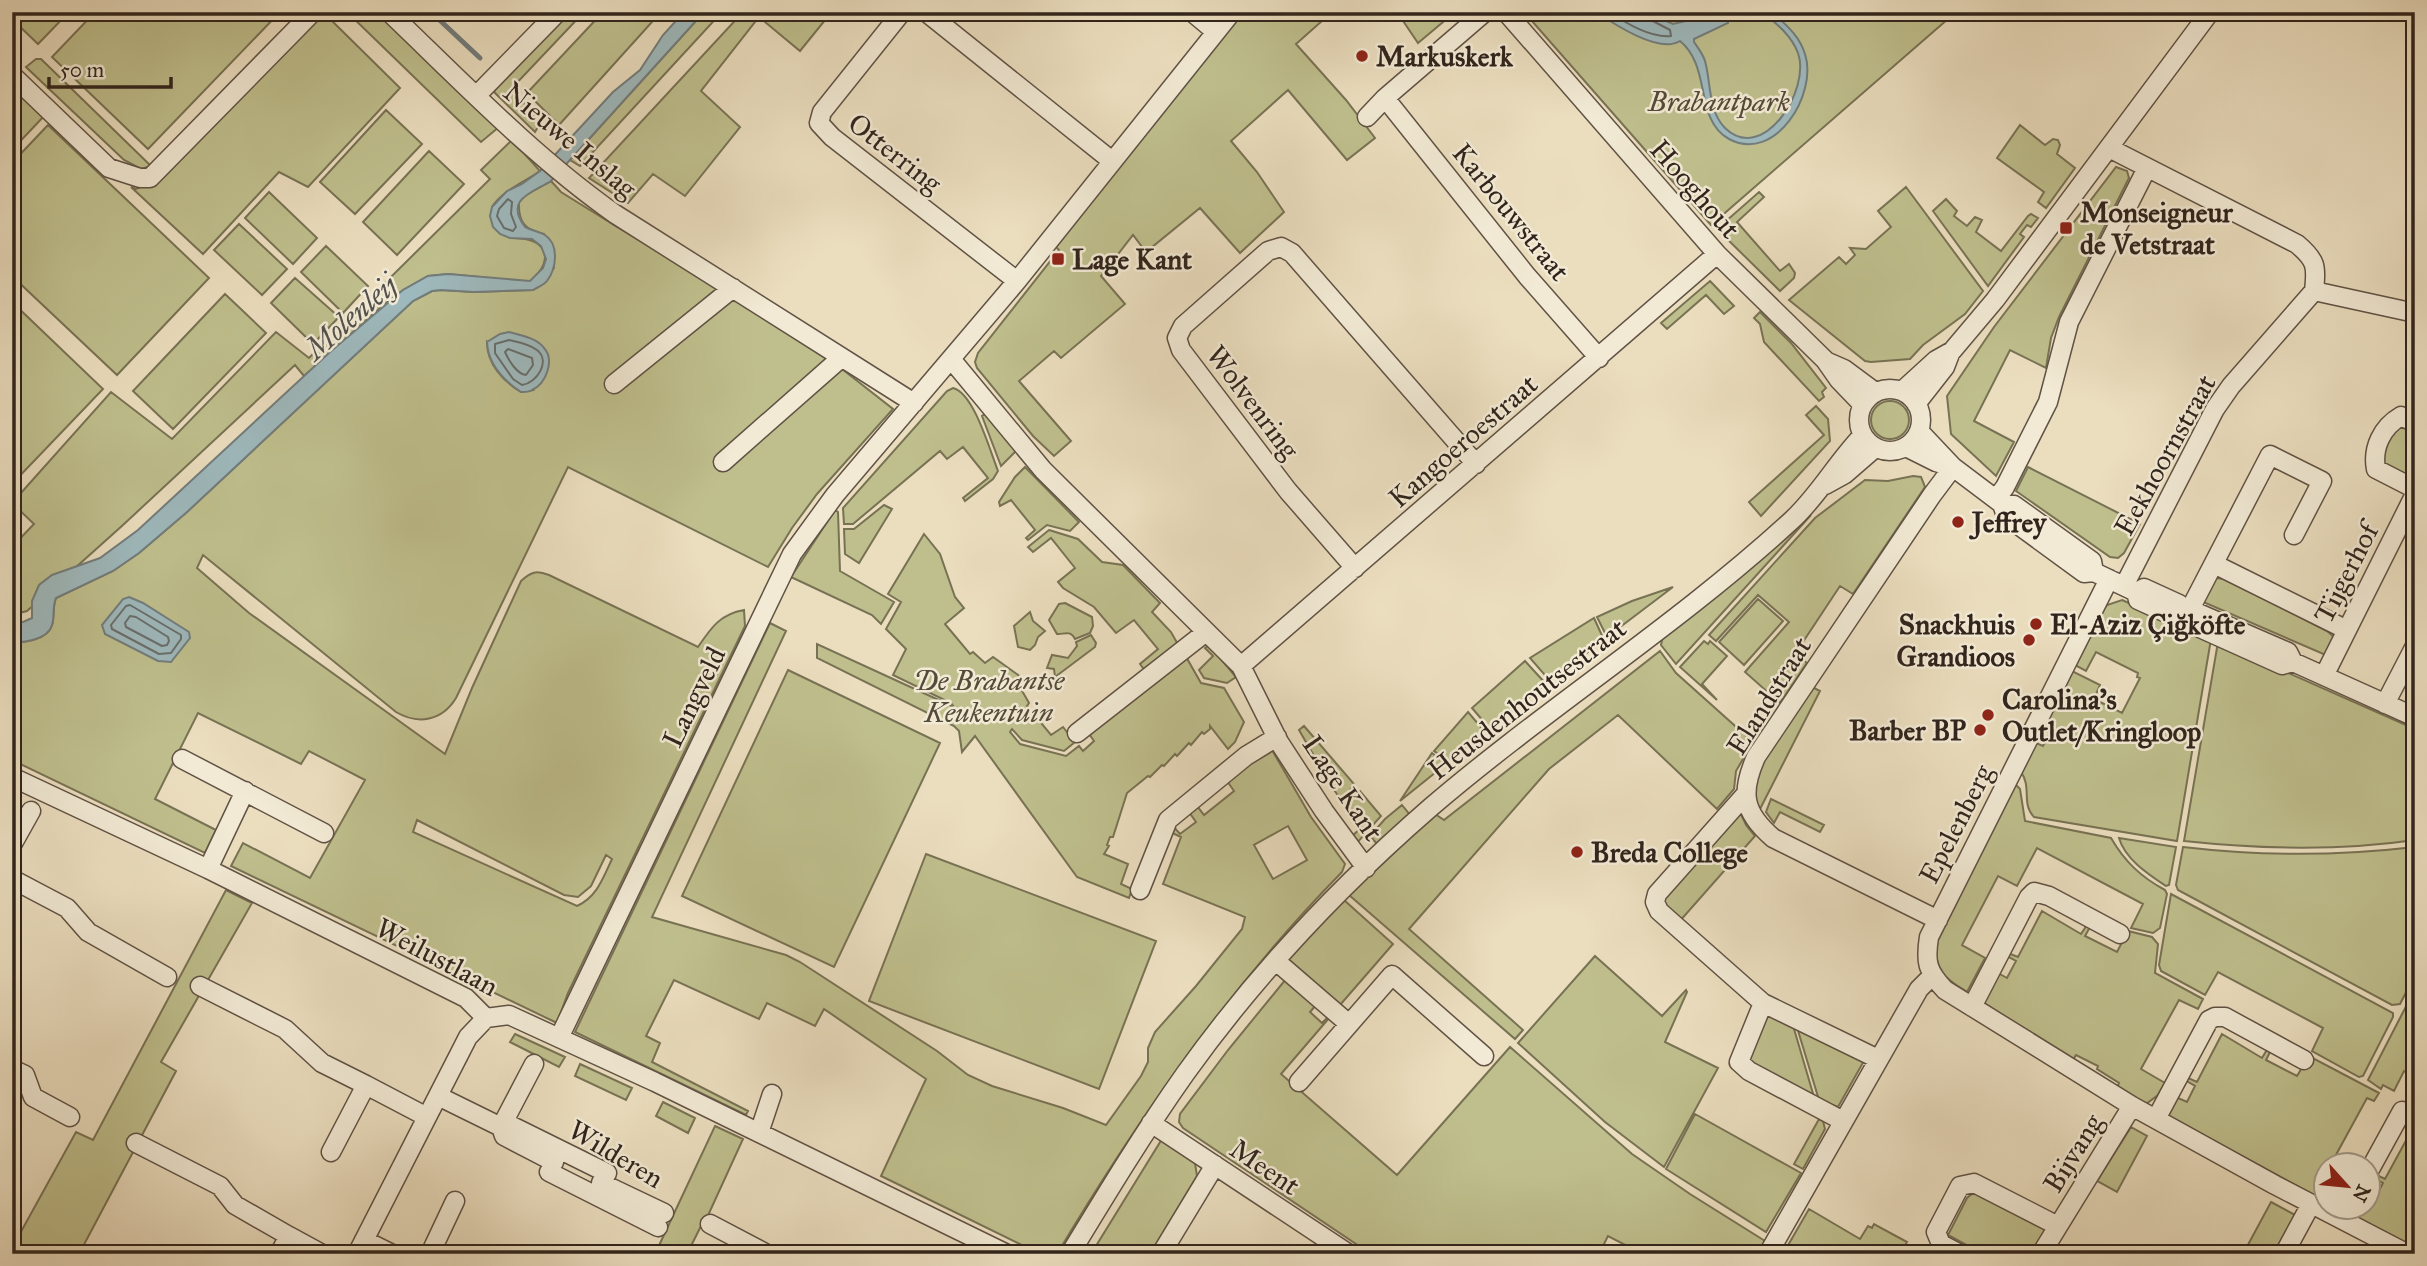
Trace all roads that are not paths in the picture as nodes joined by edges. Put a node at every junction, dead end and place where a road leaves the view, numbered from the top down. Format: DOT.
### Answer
graph roads {
  1 [pos="313,12"];
  2 [pos="389,12"];
  3 [pos="558,12"];
  4 [pos="901,12"];
  5 [pos="926,12"];
  6 [pos="1192,12"];
  7 [pos="1232,12"];
  8 [pos="1485,12"];
  9 [pos="1506,12"];
  10 [pos="2210,12"];
  11 [pos="1216,32"];
  12 [pos="12,75"];
  13 [pos="476,96"];
  14 [pos="1385,98"];
  15 [pos="1367,117"];
  16 [pos="2109,148"];
  17 [pos="1112,161"];
  18 [pos="2147,168"];
  19 [pos="1717,254"];
  20 [pos="1017,281"];
  21 [pos="733,288"];
  22 [pos="2314,291"];
  23 [pos="2415,313"];
  24 [pos="1952,351"];
  25 [pos="841,358"];
  26 [pos="1599,358"];
  27 [pos="951,359"];
  28 [pos="614,384"];
  29 [pos="1902,391"];
  30 [pos="1869,399"];
  31 [pos="914,403"];
  32 [pos="1916,404"];
  33 [pos="2415,423"];
  34 [pos="1919,431"];
  35 [pos="1868,442"];
  36 [pos="1906,447"];
  37 [pos="723,462"];
  38 [pos="1476,464"];
  39 [pos="1953,467"];
  40 [pos="2415,491"];
  41 [pos="1999,502"];
  42 [pos="2294,535"];
  43 [pos="2214,564"];
  44 [pos="1355,568"];
  45 [pos="2116,582"];
  46 [pos="2186,614"];
  47 [pos="2347,630"];
  48 [pos="1206,632"];
  49 [pos="2414,648"];
  50 [pos="1241,666"];
  51 [pos="2324,676"];
  52 [pos="2385,704"];
  53 [pos="2415,717"];
  54 [pos="1077,733"];
  55 [pos="1277,737"];
  56 [pos="182,759"];
  57 [pos="12,777"];
  58 [pos="245,791"];
  59 [pos="1745,794"];
  60 [pos="31,811"];
  61 [pos="324,833"];
  62 [pos="12,845"];
  63 [pos="208,869"];
  64 [pos="1366,869"];
  65 [pos="12,879"];
  66 [pos="1140,890"];
  67 [pos="1938,920"];
  68 [pos="2120,934"];
  69 [pos="1276,961"];
  70 [pos="1932,976"];
  71 [pos="167,977"];
  72 [pos="200,986"];
  73 [pos="1763,1003"];
  74 [pos="1972,1007"];
  75 [pos="486,1018"];
  76 [pos="1349,1024"];
  77 [pos="559,1038"];
  78 [pos="1484,1056"];
  79 [pos="1878,1059"];
  80 [pos="2304,1060"];
  81 [pos="534,1064"];
  82 [pos="12,1069"];
  83 [pos="1299,1082"];
  84 [pos="366,1086"];
  85 [pos="772,1094"];
  86 [pos="438,1096"];
  87 [pos="2132,1106"];
  88 [pos="70,1117"];
  89 [pos="427,1117"];
  90 [pos="2415,1118"];
  91 [pos="2156,1119"];
  92 [pos="1843,1121"];
  93 [pos="1152,1123"];
  94 [pos="502,1127"];
  95 [pos="759,1133"];
  96 [pos="136,1143"];
  97 [pos="2381,1150"];
  98 [pos="331,1152"];
  99 [pos="1215,1165"];
  100 [pos="598,1189"];
  101 [pos="456,1202"];
  102 [pos="2311,1204"];
  103 [pos="661,1220"];
  104 [pos="2356,1220"];
  105 [pos="710,1224"];
  106 [pos="2058,1226"];
  107 [pos="289,1236"];
  108 [pos="361,1247"];
  109 [pos="982,1248"];
  110 [pos="279,1254"];
  111 [pos="323,1254"];
  112 [pos="392,1254"];
  113 [pos="430,1254"];
  114 [pos="767,1254"];
  115 [pos="1007,1254"];
  116 [pos="1070,1254"];
  117 [pos="1161,1254"];
  118 [pos="1349,1254"];
  119 [pos="1768,1254"];
  120 [pos="1960,1254"];
  121 [pos="2041,1254"];
  122 [pos="2284,1254"];
  123 [pos="2407,1254"];
  1 -- 12 [label="street"];
  2 -- 13 [label="street, Nieuwe Inslag"];
  3 -- 13 [label="street"];
  4 -- 20 [label="street, Otterring"];
  5 -- 17 [label="street"];
  6 -- 11 [label="street"];
  7 -- 11 [label="street"];
  8 -- 14 [label="street"];
  9 -- 19 [label="street, Hooghout"];
  10 -- 16 [label="street"];
  11 -- 17 [label="street"];
  13 -- 21 [label="street, Nieuwe Inslag"];
  14 -- 15 [label="street"];
  14 -- 26 [label="street, Karbouwstraat"];
  16 -- 18 [label="street"];
  16 -- 24 [label="street"];
  17 -- 20 [label="street"];
  18 -- 22 [label="street"];
  18 -- 41 [label="street"];
  19 -- 26 [label="street, Kangoeroestraat"];
  19 -- 30 [label="street, Hooghout"];
  20 -- 27 [label="street"];
  21 -- 25 [label="street, Nieuwe Inslag"];
  21 -- 28 [label="street"];
  22 -- 23 [label="street"];
  22 -- 45 [label="street, Eekhoornstraat"];
  24 -- 29 [label="street"];
  24 -- 32 [label="street"];
  25 -- 31 [label="street, Nieuwe Inslag"];
  25 -- 37 [label="street"];
  26 -- 38 [label="street, Kangoeroestraat"];
  27 -- 31 [label="street"];
  27 -- 48 [label="street, Lage Kant"];
  29 -- 30 [label="street"];
  29 -- 32 [label="street"];
  30 -- 35 [label="street"];
  31 -- 77 [label="street, Langveld"];
  32 -- 34 [label="street"];
  33 -- 40 [label="street, Tijgerhof"];
  34 -- 36 [label="street"];
  34 -- 39 [label="street"];
  35 -- 36 [label="street"];
  35 -- 64 [label="street, Heusdenhoutsestraat"];
  36 -- 39 [label="street"];
  38 -- 44 [label="street, Kangoeroestraat"];
  38 -- 44 [label="street, Wolvenring"];
  39 -- 41 [label="street"];
  39 -- 59 [label="street, Elandstraat"];
  40 -- 47 [label="street, Tijgerhof"];
  41 -- 45 [label="street"];
  42 -- 43 [label="street"];
  43 -- 46 [label="street"];
  43 -- 47 [label="street"];
  44 -- 50 [label="street, Kangoeroestraat"];
  45 -- 46 [label="street"];
  45 -- 67 [label="street, Epelenberg"];
  46 -- 51 [label="street"];
  47 -- 51 [label="street, Tijgerhof"];
  48 -- 50 [label="street, Lage Kant"];
  48 -- 54 [label="street"];
  49 -- 52 [label="street"];
  50 -- 55 [label="street, Lage Kant"];
  51 -- 52 [label="street"];
  52 -- 53 [label="street"];
  55 -- 64 [label="street, Lage Kant"];
  55 -- 66 [label="street, Lage Kant"];
  56 -- 58 [label="street"];
  57 -- 63 [label="street, Weilustlaan"];
  58 -- 61 [label="street"];
  58 -- 63 [label="street"];
  59 -- 67 [label="street, Elandstraat"];
  59 -- 73 [label="street"];
  60 -- 62 [label="street"];
  63 -- 75 [label="street, Weilustlaan"];
  64 -- 69 [label="street, Heusdenhoutsestraat"];
  65 -- 71 [label="street"];
  67 -- 70 [label="street, Epelenberg"];
  68 -- 74 [label="street"];
  69 -- 76 [label="street"];
  69 -- 93 [label="street, Heusdenhoutsestraat"];
  70 -- 74 [label="street"];
  70 -- 79 [label="street"];
  72 -- 84 [label="street"];
  73 -- 79 [label="street"];
  73 -- 92 [label="street"];
  74 -- 87 [label="street"];
  75 -- 77 [label="street, Weilustlaan"];
  75 -- 86 [label="street"];
  76 -- 78 [label="street"];
  76 -- 83 [label="street"];
  77 -- 95 [label="street, Weilustlaan"];
  79 -- 92 [label="street"];
  80 -- 91 [label="street"];
  81 -- 94 [label="street"];
  82 -- 88 [label="street"];
  84 -- 89 [label="street"];
  84 -- 98 [label="street"];
  85 -- 95 [label="street"];
  86 -- 89 [label="street"];
  86 -- 94 [label="street, Wilderen"];
  87 -- 91 [label="street"];
  87 -- 106 [label="street, Bijvang"];
  89 -- 108 [label="street"];
  90 -- 97 [label="street"];
  91 -- 102 [label="street"];
  92 -- 119 [label="street"];
  93 -- 99 [label="street, Meent"];
  93 -- 116 [label="street, Heusdenhoutsestraat"];
  94 -- 100 [label="street"];
  94 -- 100 [label="street, Wilderen"];
  95 -- 109 [label="street, Weilustlaan"];
  96 -- 107 [label="street"];
  99 -- 117 [label="street"];
  99 -- 118 [label="street, Meent"];
  100 -- 103 [label="street"];
  101 -- 113 [label="street"];
  102 -- 122 [label="street"];
  104 -- 123 [label="street"];
  105 -- 114 [label="street"];
  106 -- 120 [label="street, Bijvang"];
  106 -- 121 [label="street, Bijvang"];
  107 -- 110 [label="street"];
  107 -- 111 [label="street"];
  108 -- 112 [label="street"];
  109 -- 115 [label="street, Weilustlaan"];
}
